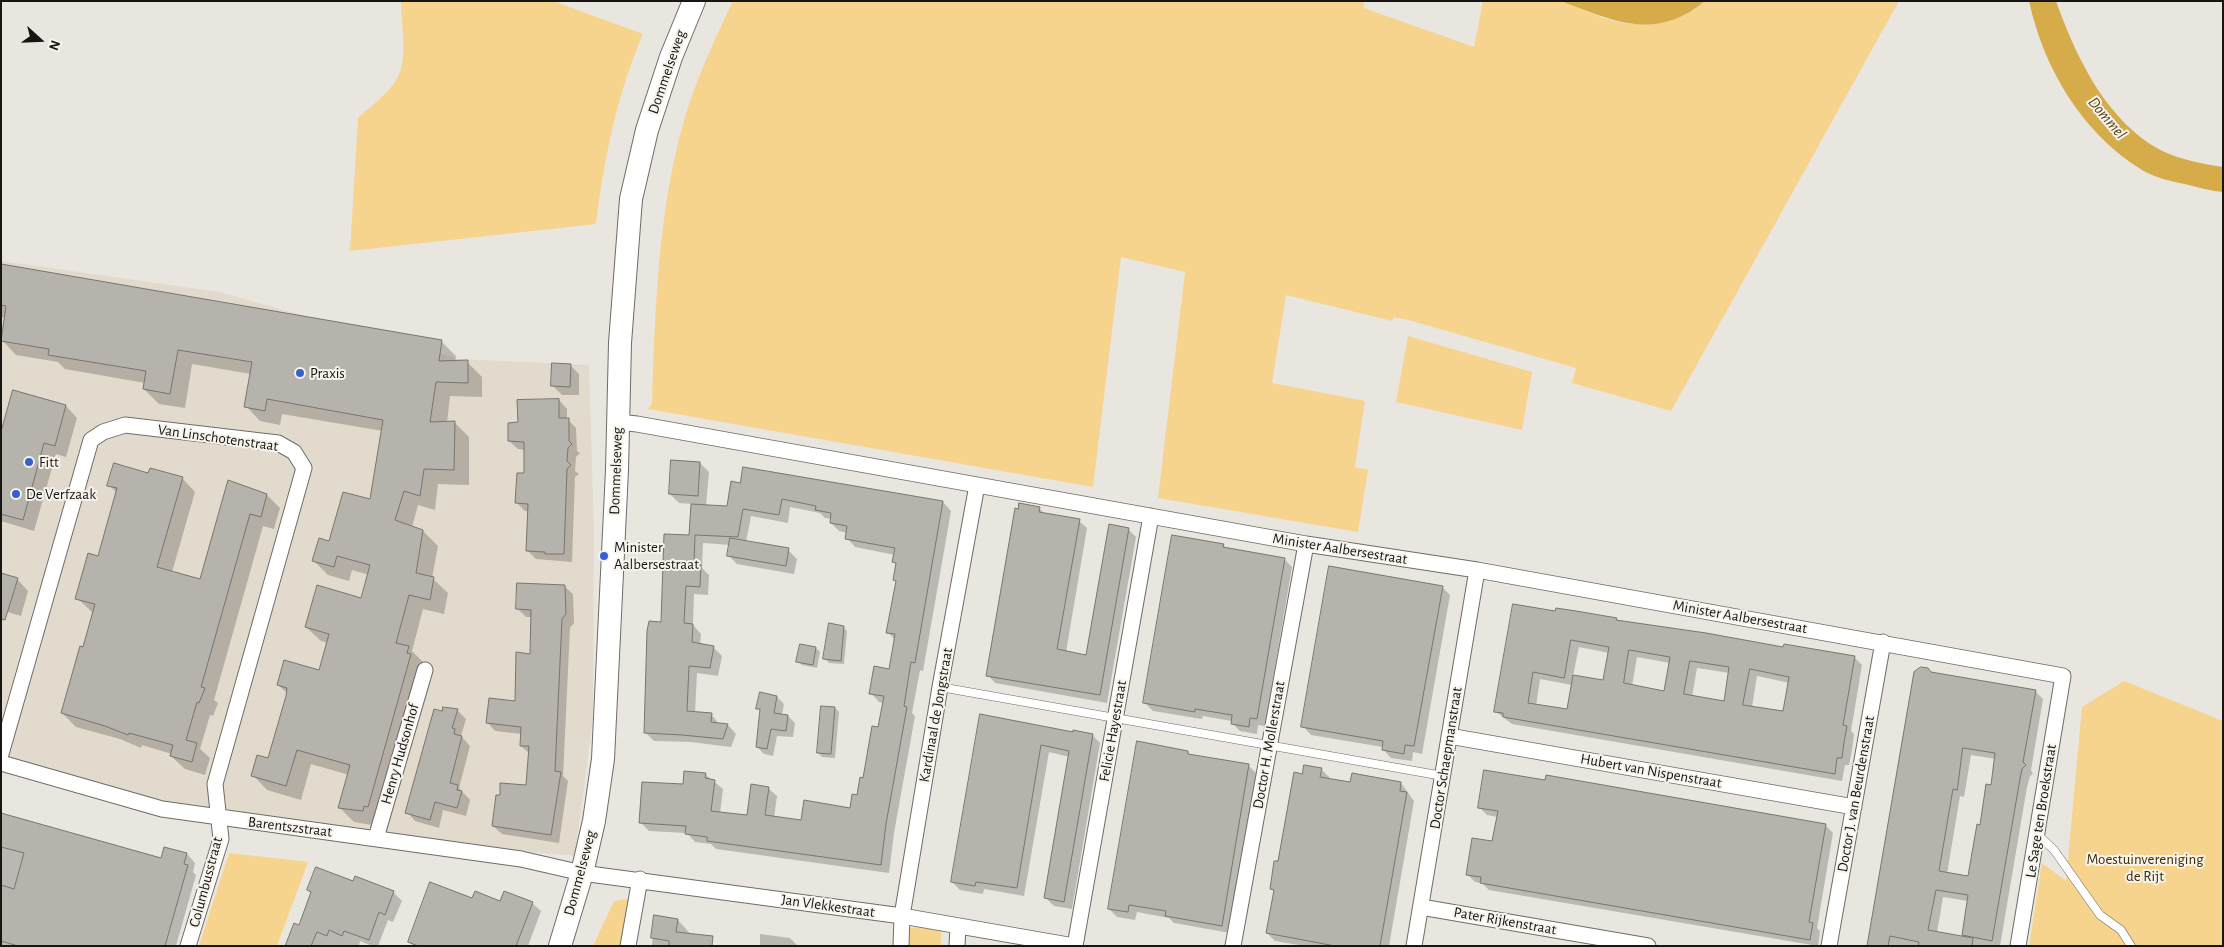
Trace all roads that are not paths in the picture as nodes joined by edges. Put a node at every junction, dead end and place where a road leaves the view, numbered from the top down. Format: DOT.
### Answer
graph roads {
  1 [pos="694,1"];
  2 [pos="618,422"];
  3 [pos="977,485"];
  4 [pos="1151,516"];
  5 [pos="1306,544"];
  6 [pos="1477,570"];
  7 [pos="1883,642"];
  8 [pos="424,670"];
  9 [pos="2063,676"];
  10 [pos="940,687"];
  11 [pos="1115,718"];
  12 [pos="1449,736"];
  13 [pos="1269,746"];
  14 [pos="1,754"];
  15 [pos="1,763"];
  16 [pos="1443,776"];
  17 [pos="1854,807"];
  18 [pos="218,818"];
  19 [pos="2037,834"];
  20 [pos="376,838"];
  21 [pos="582,872"];
  22 [pos="640,879"];
  23 [pos="1421,907"];
  24 [pos="902,916"];
  25 [pos="958,926"];
  26 [pos="188,946"];
  27 [pos="560,946"];
  28 [pos="628,946"];
  29 [pos="901,946"];
  30 [pos="957,946"];
  31 [pos="1074,946"];
  32 [pos="1233,946"];
  33 [pos="1414,946"];
  34 [pos="1648,946"];
  35 [pos="1829,946"];
  36 [pos="2018,946"];
  37 [pos="2131,946"];
  1 -- 2 [label="street, Dommelseweg"];
  2 -- 3 [label="street, Minister Aalbersestraat"];
  2 -- 21 [label="street, Dommelseweg"];
  3 -- 4 [label="street, Minister Aalbersestraat"];
  3 -- 10 [label="street, Kardinaal de Jongstraat"];
  4 -- 5 [label="street, Minister Aalbersestraat"];
  4 -- 11 [label="street, Felicie Hayestraat"];
  5 -- 6 [label="street, Minister Aalbersestraat"];
  5 -- 13 [label="street, Doctor H. Mollerstraat"];
  6 -- 7 [label="street, Minister Aalbersestraat"];
  6 -- 12 [label="street, Doctor Schaepmanstraat"];
  7 -- 9 [label="street, Minister Aalbersestraat"];
  7 -- 17 [label="street, Doctor J. van Beurdenstraat"];
  8 -- 20 [label="street, Henry Hudsonhof"];
  9 -- 19 [label="street, Le Sage ten Broekstraat"];
  10 -- 11 [label="lane"];
  10 -- 24 [label="street, Kardinaal de Jongstraat"];
  11 -- 13 [label="lane"];
  11 -- 31 [label="street, Felicie Hayestraat"];
  12 -- 16 [label="street, Doctor Schaepmanstraat"];
  12 -- 17 [label="street, Hubert van Nispenstraat"];
  13 -- 16 [label="lane"];
  13 -- 32 [label="street, Doctor H. Mollerstraat"];
  14 -- 18 [label="street, Van Linschotenstraat"];
  15 -- 18 [label="street, Barentszstraat"];
  16 -- 23 [label="street, Doctor Schaepmanstraat"];
  17 -- 35 [label="street, Doctor J. van Beurdenstraat"];
  18 -- 20 [label="street, Barentszstraat"];
  18 -- 26 [label="street, Columbusstraat"];
  19 -- 36 [label="street, Le Sage ten Broekstraat"];
  19 -- 37 [label="lane"];
  20 -- 21 [label="street, Barentszstraat"];
  21 -- 22 [label="street, Jan Vlekkestraat"];
  21 -- 27 [label="street, Dommelseweg"];
  22 -- 24 [label="street, Jan Vlekkestraat"];
  22 -- 28 [label="street"];
  23 -- 33 [label="street, Doctor Schaepmanstraat"];
  23 -- 34 [label="street, Pater Rijkenstraat"];
  24 -- 25 [label="street, Jan Vlekkestraat"];
  24 -- 29 [label="street, Kardinaal de Jongstraat"];
  25 -- 30 [label="street"];
  25 -- 31 [label="street, Jan Vlekkestraat"];
}
